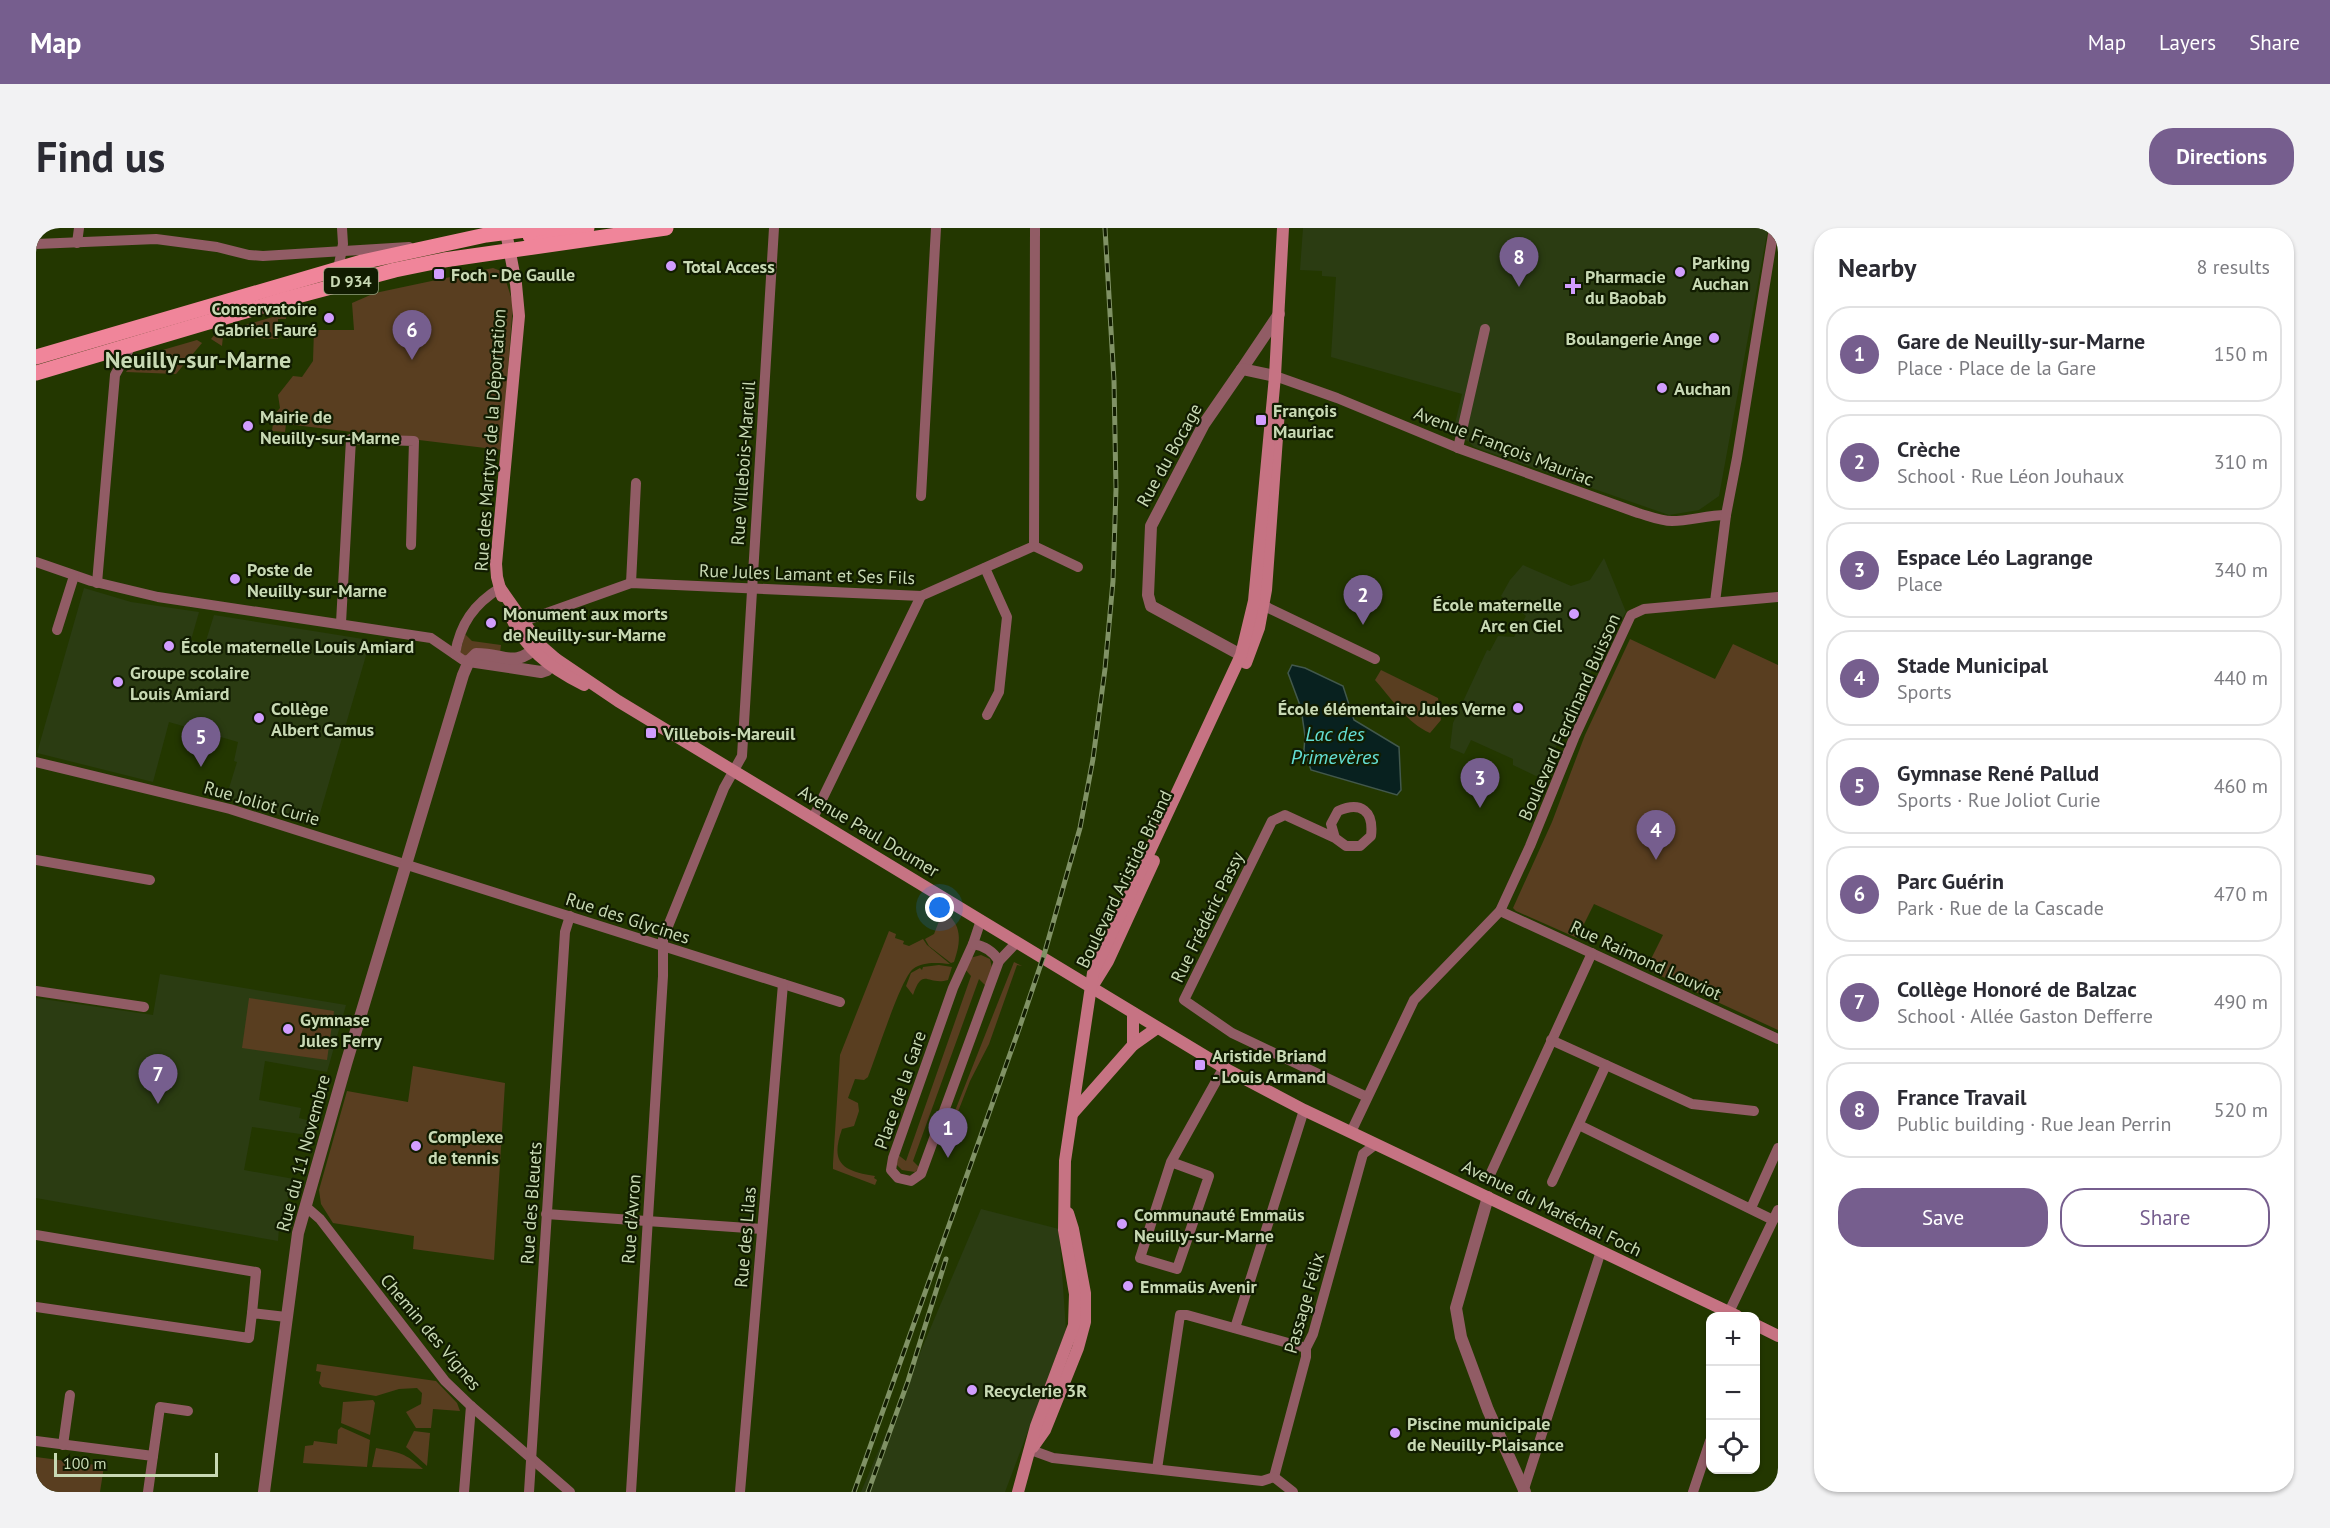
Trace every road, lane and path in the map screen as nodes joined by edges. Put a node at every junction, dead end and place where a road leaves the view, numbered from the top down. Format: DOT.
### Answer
graph roads {
  1 [pos="79,228"];
  2 [pos="342,228"];
  3 [pos="542,228"];
  4 [pos="587,228"];
  5 [pos="666,228"];
  6 [pos="774,228"];
  7 [pos="936,228"];
  8 [pos="1035,228"];
  9 [pos="1283,228"];
  10 [pos="1774,228"];
  11 [pos="508,242"];
  12 [pos="77,243"];
  13 [pos="36,244"];
  14 [pos="424,248"];
  15 [pos="341,252"];
  16 [pos="340,276"];
  17 [pos="1279,314"];
  18 [pos="1485,328"];
  19 [pos="132,344"];
  20 [pos="99,353"];
  21 [pos="36,357"];
  22 [pos="1242,369"];
  23 [pos="36,373"];
  24 [pos="115,375"];
  25 [pos="1275,376"];
  26 [pos="1458,448"];
  27 [pos="636,483"];
  28 [pos="921,496"];
  29 [pos="1726,515"];
  30 [pos="411,545"];
  31 [pos="1034,546"];
  32 [pos="36,562"];
  33 [pos="1078,567"];
  34 [pos="985,568"];
  35 [pos="74,576"];
  36 [pos="97,583"];
  37 [pos="631,583"];
  38 [pos="500,588"];
  39 [pos="752,588"];
  40 [pos="921,596"];
  41 [pos="1778,597"];
  42 [pos="1715,602"];
  43 [pos="1259,603"];
  44 [pos="341,623"];
  45 [pos="515,625"];
  46 [pos="57,630"];
  47 [pos="537,648"];
  48 [pos="455,654"];
  49 [pos="1241,655"];
  50 [pos="1375,658"];
  51 [pos="469,661"];
  52 [pos="553,663"];
  53 [pos="987,715"];
  54 [pos="36,762"];
  55 [pos="734,771"];
  56 [pos="813,818"];
  57 [pos="1335,838"];
  58 [pos="36,860"];
  59 [pos="407,864"];
  60 [pos="150,880"];
  61 [pos="1500,911"];
  62 [pos="570,916"];
  63 [pos="981,920"];
  64 [pos="1017,942"];
  65 [pos="973,944"];
  66 [pos="663,947"];
  67 [pos="1592,953"];
  68 [pos="999,961"];
  69 [pos="783,984"];
  70 [pos="1092,986"];
  71 [pos="36,991"];
  72 [pos="840,1002"];
  73 [pos="144,1007"];
  74 [pos="1133,1013"];
  75 [pos="1157,1028"];
  76 [pos="1778,1039"];
  77 [pos="1551,1040"];
  78 [pos="1132,1045"];
  79 [pos="1606,1065"];
  80 [pos="1224,1067"];
  81 [pos="1367,1097"];
  82 [pos="1304,1110"];
  83 [pos="1754,1111"];
  84 [pos="1072,1113"];
  85 [pos="1579,1125"];
  86 [pos="1351,1132"];
  87 [pos="1377,1144"];
  88 [pos="1778,1148"];
  89 [pos="1171,1162"];
  90 [pos="1489,1177"];
  91 [pos="1552,1182"];
  92 [pos="1488,1197"];
  93 [pos="305,1206"];
  94 [pos="1751,1208"];
  95 [pos="546,1214"];
  96 [pos="1775,1215"];
  97 [pos="647,1220"];
  98 [pos="762,1229"];
  99 [pos="36,1235"];
  100 [pos="1601,1251"];
  101 [pos="36,1307"];
  102 [pos="1729,1312"];
  103 [pos="1734,1312"];
  104 [pos="252,1313"];
  105 [pos="286,1317"];
  106 [pos="1760,1327"];
  107 [pos="1235,1328"];
  108 [pos="1778,1336"];
  109 [pos="1306,1348"];
  110 [pos="70,1395"];
  111 [pos="471,1406"];
  112 [pos="188,1411"];
  113 [pos="36,1441"];
  114 [pos="63,1445"];
  115 [pos="1031,1450"];
  116 [pos="1706,1454"];
  117 [pos="153,1456"];
  118 [pos="532,1458"];
  119 [pos="1157,1469"];
  120 [pos="1274,1477"];
  121 [pos="1524,1491"];
  122 [pos="148,1492"];
  123 [pos="264,1492"];
  124 [pos="464,1492"];
  125 [pos="529,1492"];
  126 [pos="570,1492"];
  127 [pos="631,1492"];
  128 [pos="740,1492"];
  129 [pos="1018,1492"];
  130 [pos="1293,1492"];
  131 [pos="1694,1492"];
  1 -- 12 [label="street"];
  2 -- 15 [label="street"];
  3 -- 11 [label="main road, D 934"];
  4 -- 11 [label="main road"];
  5 -- 11 [label="main road, D 934"];
  6 -- 39 [label="street, Rue Villebois-Mareuil"];
  7 -- 28 [label="street"];
  8 -- 31 [label="street"];
  9 -- 17 [label="main road, Boulevard Aristide Briand"];
  10 -- 29 [label="street"];
  11 -- 14 [label="main road, D 934"];
  11 -- 16 [label="main road, D 934"];
  11 -- 38 [label="main road, Rue des Martyrs de la Déportation"];
  12 -- 13 [label="street"];
  12 -- 15 [label="street"];
  14 -- 15 [label="street"];
  14 -- 16 [label="main road, D 934"];
  15 -- 16 [label="street"];
  16 -- 19 [label="main road, D 934"];
  16 -- 21 [label="main road, D 934"];
  17 -- 22 [label="street, Rue du Bocage"];
  17 -- 25 [label="main road, Boulevard Aristide Briand"];
  18 -- 26 [label="street"];
  19 -- 20 [label="main road, D 934"];
  19 -- 24 [label="street"];
  20 -- 23 [label="main road, D 934"];
  20 -- 24 [label="street"];
  22 -- 25 [label="street"];
  22 -- 49 [label="street, Rue du Bocage"];
  24 -- 36 [label="street"];
  25 -- 26 [label="street, Avenue François Mauriac"];
  25 -- 43 [label="main road, Boulevard Aristide Briand"];
  26 -- 29 [label="street, Avenue François Mauriac"];
  27 -- 37 [label="street"];
  29 -- 42 [label="street"];
  30 -- 44 [label="street"];
  31 -- 33 [label="street"];
  31 -- 34 [label="street, Rue Jules Lamant et Ses Fils"];
  32 -- 35 [label="street"];
  34 -- 40 [label="street, Rue Jules Lamant et Ses Fils"];
  34 -- 53 [label="street"];
  35 -- 36 [label="street"];
  35 -- 46 [label="street"];
  36 -- 44 [label="street"];
  37 -- 39 [label="street, Rue Jules Lamant et Ses Fils"];
  37 -- 45 [label="street, Rue Jules Lamant et Ses Fils"];
  38 -- 45 [label="main road, Rue des Martyrs de la Déportation"];
  38 -- 48 [label="street"];
  39 -- 40 [label="street, Rue Jules Lamant et Ses Fils"];
  39 -- 55 [label="street, Rue Villebois-Mareuil"];
  40 -- 56 [label="street"];
  41 -- 42 [label="street"];
  42 -- 61 [label="street, Boulevard Ferdinand Buisson"];
  43 -- 49 [label="main road, Boulevard Aristide Briand"];
  43 -- 50 [label="street"];
  43 -- 70 [label="main road, Boulevard Aristide Briand"];
  44 -- 48 [label="street"];
  45 -- 47 [label="main road, Avenue Paul Doumer"];
  47 -- 51 [label="street"];
  47 -- 52 [label="main road, Avenue Paul Doumer"];
  48 -- 51 [label="street"];
  49 -- 70 [label="main road, Boulevard Aristide Briand"];
  51 -- 52 [label="street"];
  51 -- 59 [label="street, Rue du 11 Novembre"];
  52 -- 55 [label="main road, Avenue Paul Doumer"];
  54 -- 59 [label="street, Rue Joliot Curie"];
  55 -- 56 [label="main road, Avenue Paul Doumer"];
  55 -- 66 [label="street, Rue d'Avron"];
  56 -- 63 [label="main road, Avenue Paul Doumer"];
  57 -- 81 [label="street, Rue Frédéric Passy"];
  58 -- 60 [label="street"];
  59 -- 62 [label="street, Rue des Glycines"];
  59 -- 93 [label="street, Rue du 11 Novembre"];
  61 -- 67 [label="street, Rue Raimond Louviot"];
  61 -- 81 [label="street, Boulevard Ferdinand Buisson"];
  62 -- 66 [label="street, Rue des Glycines"];
  62 -- 95 [label="street, Rue des Bleuets"];
  63 -- 64 [label="main road, Avenue Paul Doumer"];
  63 -- 65 [label="street, Place de la Gare"];
  64 -- 68 [label="street, Place de la Gare"];
  64 -- 70 [label="main road, Avenue Paul Doumer"];
  65 -- 68 [label="street"];
  65 -- 68 [label="street, Place de la Gare"];
  66 -- 69 [label="street, Rue des Glycines"];
  66 -- 97 [label="street, Rue d'Avron"];
  67 -- 76 [label="street, Rue Raimond Louviot"];
  67 -- 77 [label="street"];
  69 -- 72 [label="street, Rue des Glycines"];
  69 -- 98 [label="street, Rue des Lilas"];
  70 -- 74 [label="main road, Avenue Paul Doumer"];
  70 -- 84 [label="main road"];
  71 -- 73 [label="street"];
  74 -- 75 [label="main road, Avenue Paul Doumer"];
  74 -- 78 [label="main road"];
  75 -- 78 [label="main road"];
  75 -- 80 [label="main road, Avenue Paul Doumer"];
  77 -- 79 [label="street"];
  77 -- 90 [label="street"];
  78 -- 84 [label="main road"];
  79 -- 83 [label="street"];
  79 -- 85 [label="street"];
  80 -- 82 [label="main road, Avenue Paul Doumer"];
  80 -- 89 [label="street"];
  81 -- 86 [label="street, Boulevard Ferdinand Buisson"];
  82 -- 86 [label="main road, Avenue du Maréchal Foch"];
  82 -- 107 [label="street"];
  84 -- 115 [label="main road"];
  85 -- 91 [label="street"];
  85 -- 94 [label="street"];
  86 -- 87 [label="main road, Avenue du Maréchal Foch"];
  87 -- 92 [label="main road, Avenue du Maréchal Foch"];
  87 -- 109 [label="street, Passage Félix"];
  88 -- 94 [label="street"];
  89 -- 89 [label="street"];
  92 -- 100 [label="main road, Avenue du Maréchal Foch"];
  92 -- 121 [label="street"];
  93 -- 105 [label="street, Rue du 11 Novembre"];
  93 -- 111 [label="street, Chemin des Vignes"];
  94 -- 96 [label="street"];
  95 -- 97 [label="street"];
  95 -- 118 [label="street, Rue des Bleuets"];
  96 -- 103 [label="street"];
  97 -- 98 [label="street"];
  97 -- 127 [label="street, Rue d'Avron"];
  98 -- 128 [label="street, Rue des Lilas"];
  99 -- 104 [label="street"];
  100 -- 102 [label="main road, Avenue du Maréchal Foch"];
  100 -- 121 [label="street"];
  101 -- 104 [label="street"];
  104 -- 105 [label="street"];
  105 -- 123 [label="street, Rue du 11 Novembre"];
  106 -- 108 [label="main road"];
  107 -- 109 [label="street"];
  107 -- 119 [label="street"];
  109 -- 120 [label="street, Passage Félix"];
  110 -- 114 [label="street"];
  111 -- 118 [label="street, Chemin des Vignes"];
  111 -- 124 [label="street"];
  112 -- 117 [label="street"];
  113 -- 114 [label="street"];
  114 -- 117 [label="street"];
  115 -- 119 [label="street"];
  115 -- 129 [label="main road"];
  116 -- 131 [label="street"];
  117 -- 122 [label="street"];
  118 -- 125 [label="street, Rue des Bleuets"];
  118 -- 126 [label="street, Chemin des Vignes"];
  119 -- 120 [label="street"];
  120 -- 130 [label="street"];
}
